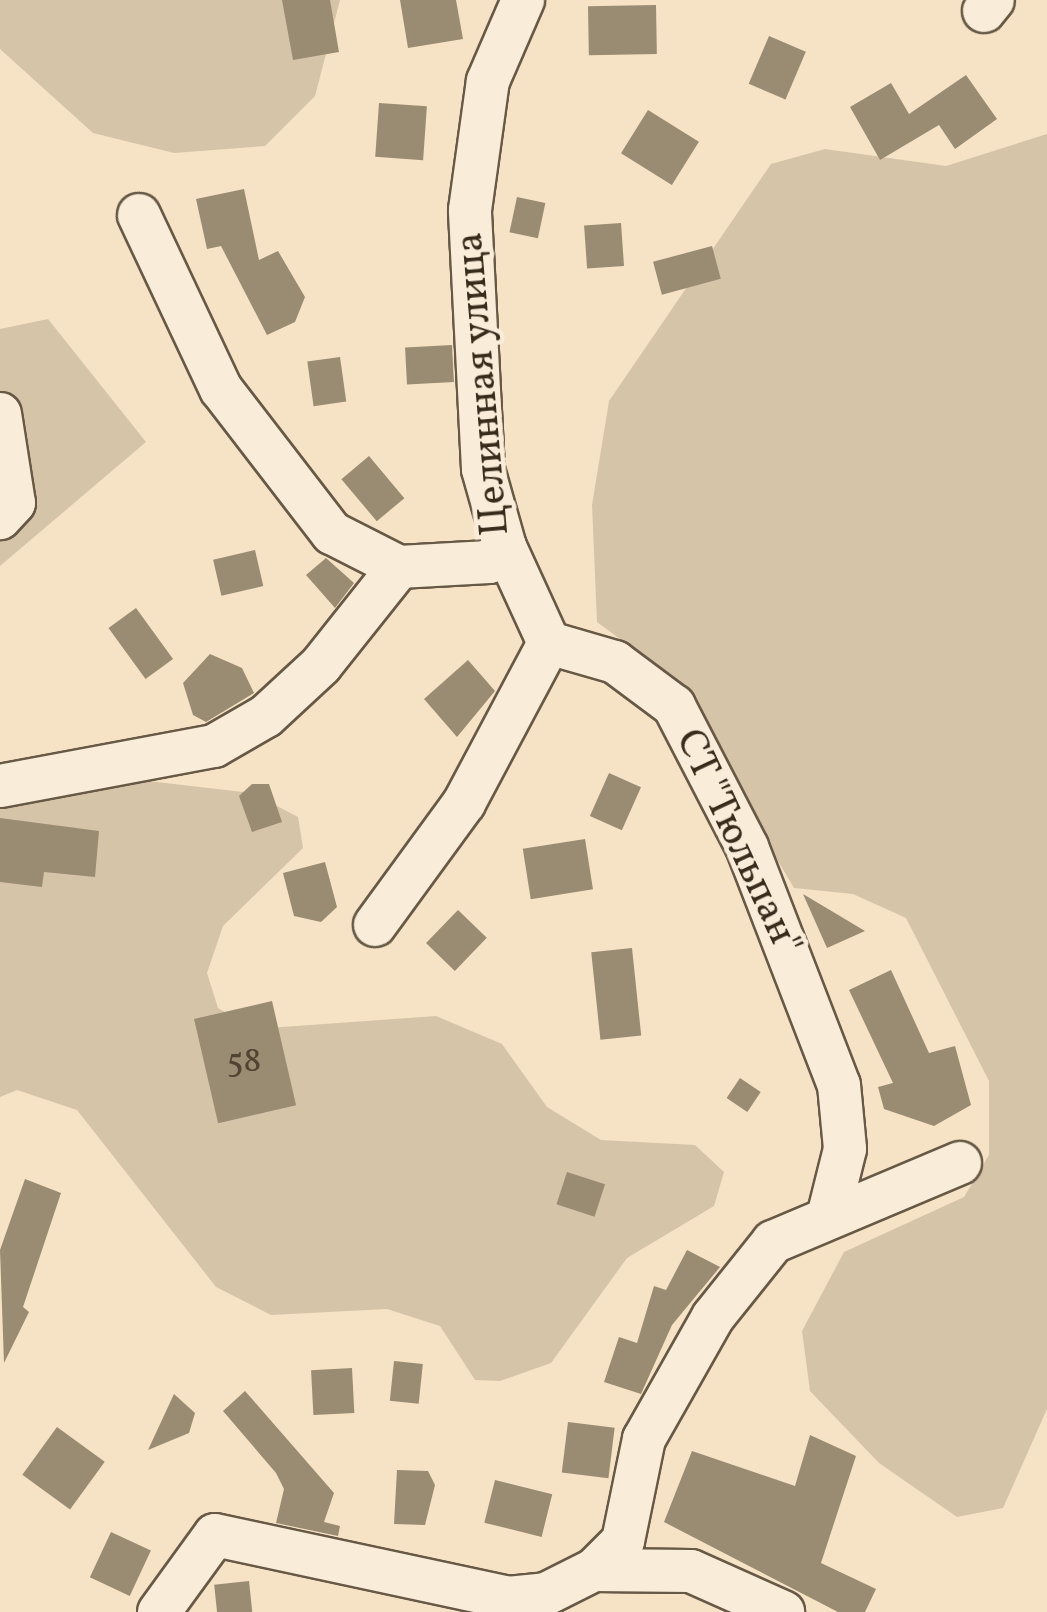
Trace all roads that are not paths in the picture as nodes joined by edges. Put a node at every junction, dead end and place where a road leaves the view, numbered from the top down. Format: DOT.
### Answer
graph roads {
  1 [pos="523,0"];
  2 [pos="139,215"];
  3 [pos="0,414"];
  4 [pos="0,518"];
  5 [pos="506,548"];
  6 [pos="399,567"];
  7 [pos="549,643"];
  8 [pos="0,786"];
  9 [pos="375,924"];
  10 [pos="960,1163"];
  11 [pos="828,1218"];
  12 [pos="618,1585"];
  13 [pos="160,1612"];
  14 [pos="783,1612"];
  1 -- 5 [label="street, Целинная улица"];
  2 -- 6 [label="street, Целинная улица"];
  3 -- 4 [label="street"];
  5 -- 6 [label="street, Целинная улица"];
  5 -- 7 [label="street"];
  6 -- 8 [label="street"];
  7 -- 9 [label="street"];
  7 -- 11 [label="street, СТ \"Тюльпан\""];
  10 -- 11 [label="street"];
  11 -- 12 [label="street"];
  12 -- 13 [label="street"];
  12 -- 14 [label="street"];
}
